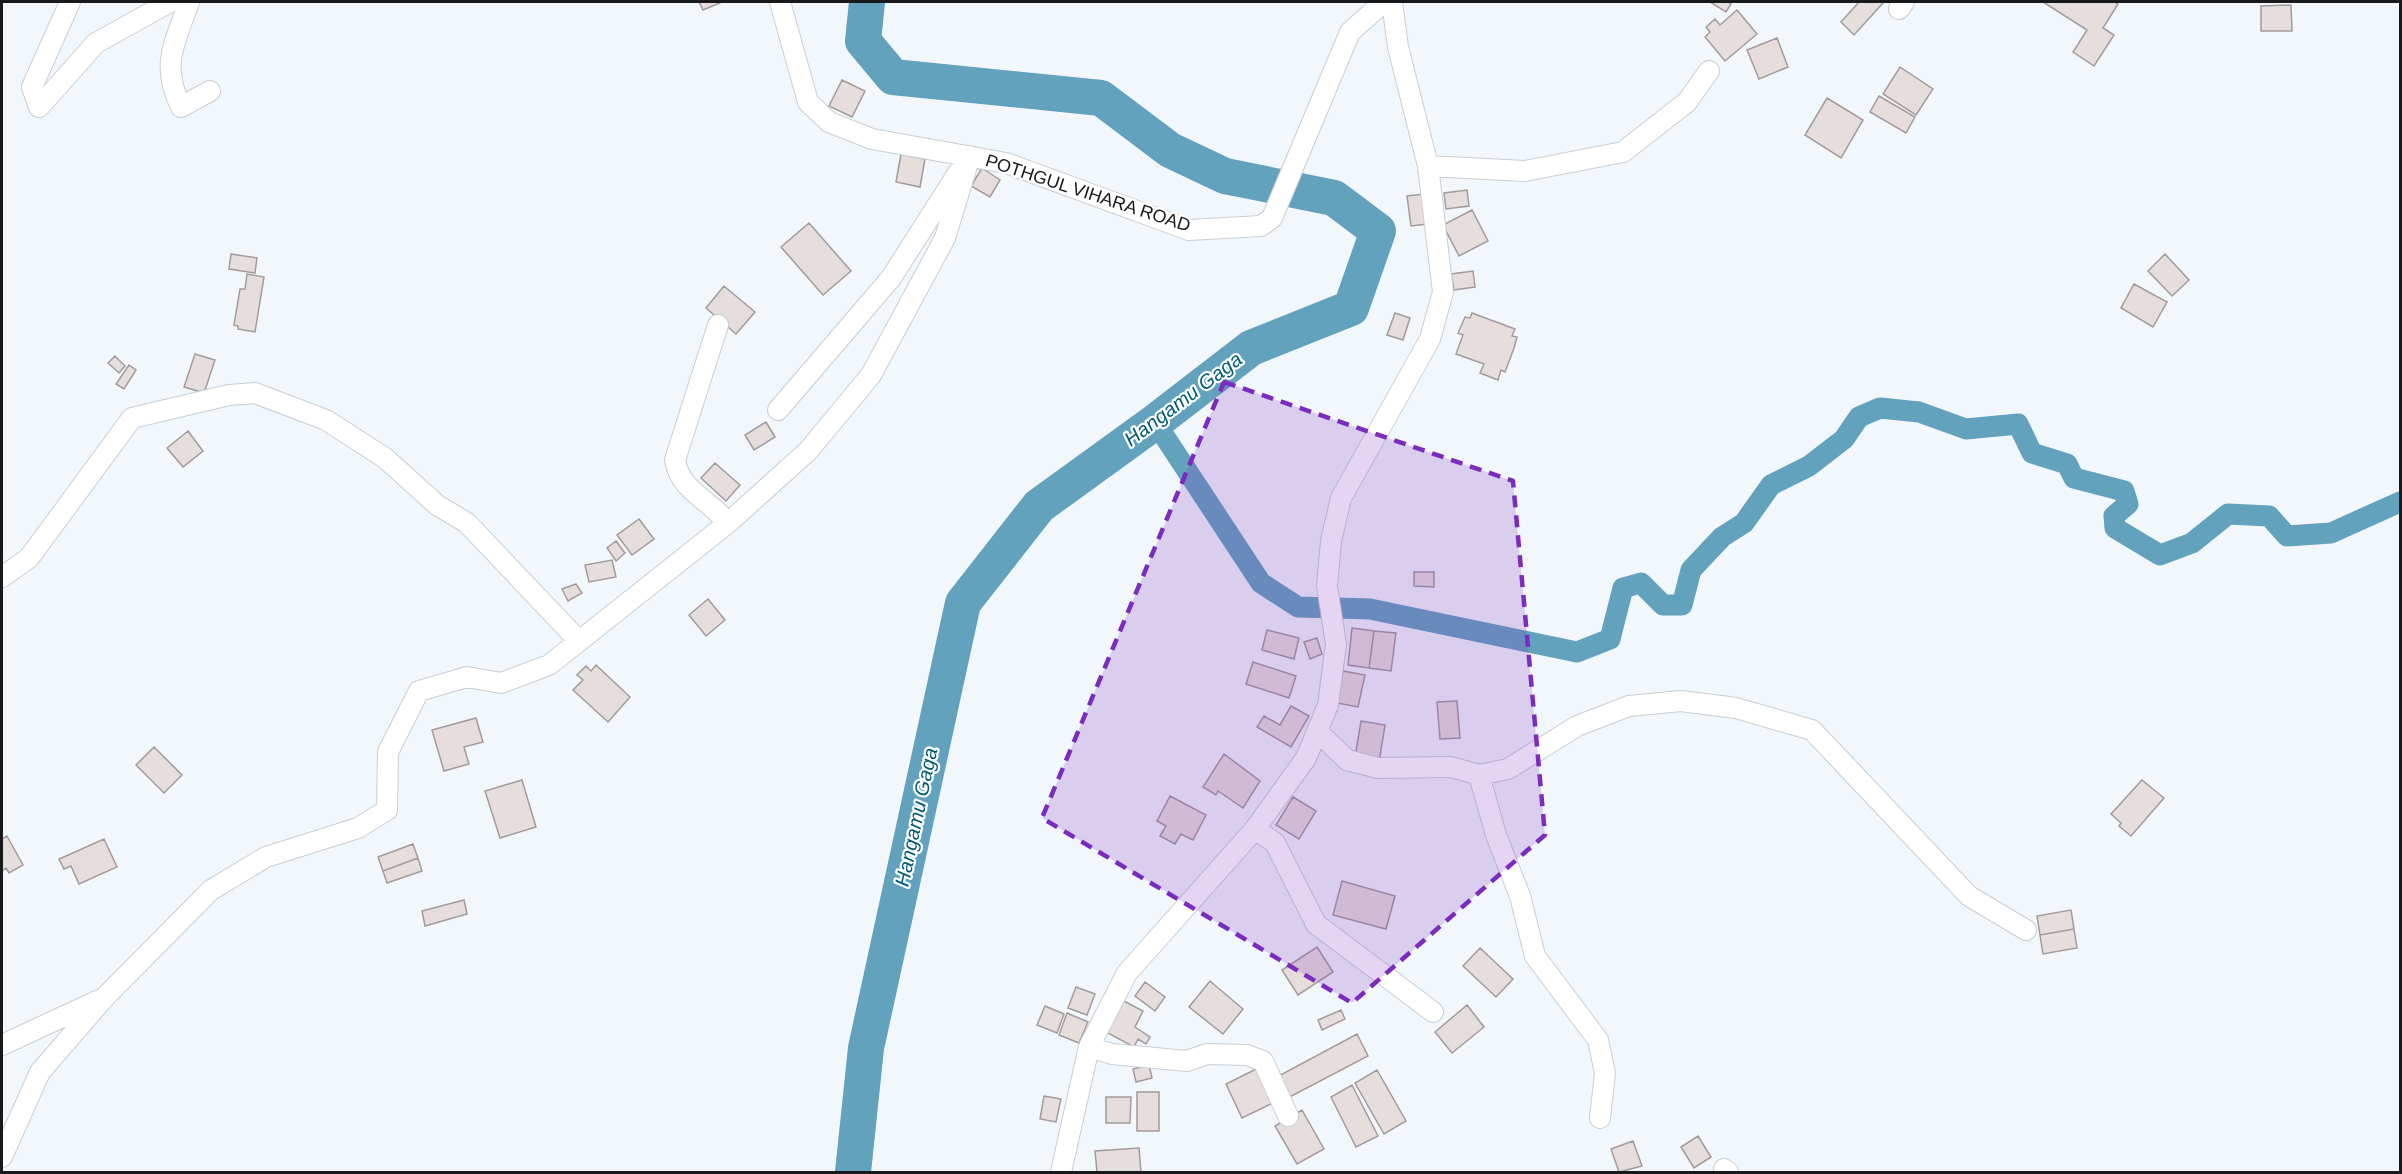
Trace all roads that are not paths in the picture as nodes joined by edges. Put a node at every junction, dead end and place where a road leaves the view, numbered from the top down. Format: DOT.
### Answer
graph roads {
  1 [pos="70,2"];
  2 [pos="170,2"];
  3 [pos="189,2"];
  4 [pos="780,2"];
  5 [pos="1384,2"];
  6 [pos="1392,2"];
  7 [pos="1709,71"];
  8 [pos="210,91"];
  9 [pos="970,156"];
  10 [pos="1428,166"];
  11 [pos="718,325"];
  12 [pos="778,410"];
  13 [pos="728,523"];
  14 [pos="2,577"];
  15 [pos="579,641"];
  16 [pos="1317,731"];
  17 [pos="1479,775"];
  18 [pos="1256,829"];
  19 [pos="2026,930"];
  20 [pos="104,998"];
  21 [pos="1433,1012"];
  22 [pos="2,1045"];
  23 [pos="1089,1047"];
  24 [pos="1288,1116"];
  25 [pos="1600,1118"];
  26 [pos="2,1157"];
  27 [pos="1061,1173"];
  1 -- 2 [label="street"];
  3 -- 8 [label="street"];
  4 -- 9 [label="street, POTHGUL VIHARA ROAD"];
  5 -- 9 [label="street, POTHGUL VIHARA ROAD"];
  6 -- 10 [label="street"];
  7 -- 10 [label="street"];
  9 -- 12 [label="street"];
  9 -- 13 [label="street"];
  10 -- 16 [label="street"];
  11 -- 13 [label="street"];
  13 -- 15 [label="street"];
  14 -- 15 [label="street"];
  15 -- 20 [label="street"];
  16 -- 17 [label="street"];
  16 -- 18 [label="street"];
  17 -- 19 [label="street"];
  17 -- 25 [label="street"];
  18 -- 21 [label="street"];
  18 -- 23 [label="street"];
  20 -- 22 [label="street"];
  20 -- 26 [label="street"];
  23 -- 24 [label="street"];
  23 -- 27 [label="street"];
}
